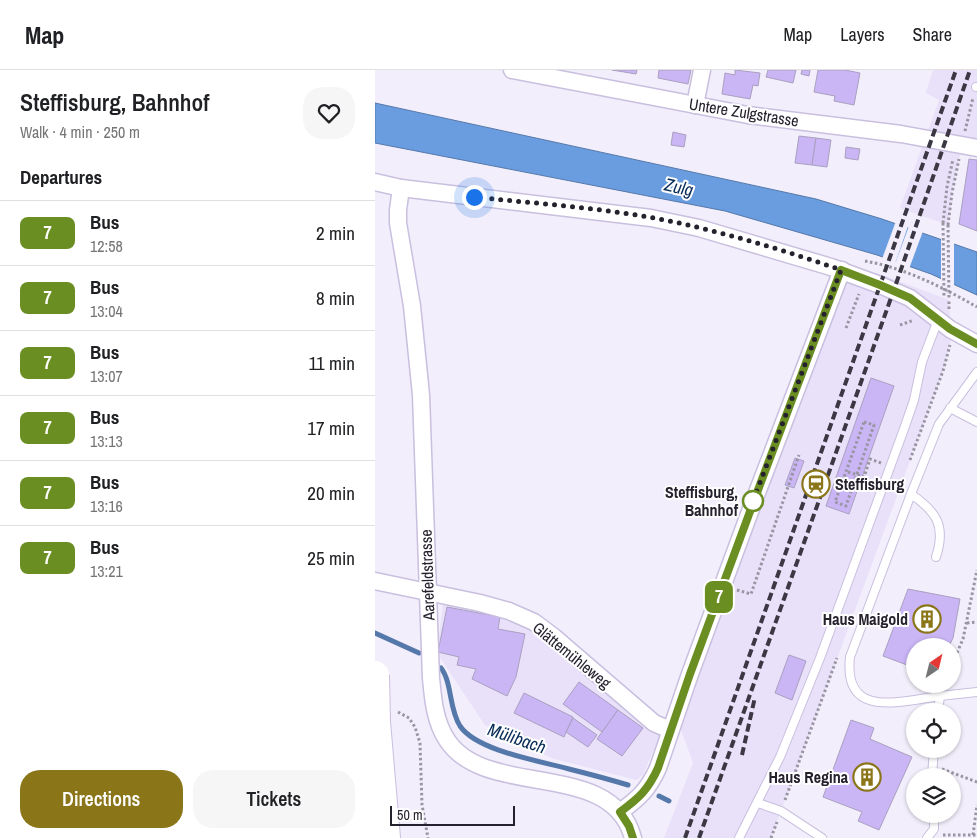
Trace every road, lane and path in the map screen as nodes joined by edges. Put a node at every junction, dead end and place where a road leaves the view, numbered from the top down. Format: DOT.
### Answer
graph roads {
  1 [pos="512,70"];
  2 [pos="702,70"];
  3 [pos="695,105"];
  4 [pos="957,143"];
  5 [pos="977,148"];
  6 [pos="375,182"];
  7 [pos="401,188"];
  8 [pos="948,225"];
  9 [pos="841,270"];
  10 [pos="909,274"];
  11 [pos="865,279"];
  12 [pos="915,280"];
  13 [pos="944,298"];
  14 [pos="949,300"];
  15 [pos="920,318"];
  16 [pos="944,324"];
  17 [pos="900,325"];
  18 [pos="846,328"];
  19 [pos="977,344"];
  20 [pos="977,372"];
  21 [pos="949,408"];
  22 [pos="977,422"];
  23 [pos="799,455"];
  24 [pos="856,474"];
  25 [pos="911,494"];
  26 [pos="936,557"];
  27 [pos="977,570"];
  28 [pos="375,581"];
  29 [pos="427,592"];
  30 [pos="751,594"];
  31 [pos="977,622"];
  32 [pos="967,623"];
  33 [pos="961,644"];
  34 [pos="375,675"];
  35 [pos="977,692"];
  36 [pos="940,696"];
  37 [pos="939,703"];
  38 [pos="386,716"];
  39 [pos="670,730"];
  40 [pos="933,758"];
  41 [pos="932,765"];
  42 [pos="932,768"];
  43 [pos="977,782"];
  44 [pos="758,803"];
  45 [pos="977,805"];
  46 [pos="781,811"];
  47 [pos="620,812"];
  48 [pos="935,823"];
  49 [pos="929,835"];
  50 [pos="975,835"];
  51 [pos="386,838"];
  52 [pos="427,838"];
  53 [pos="633,838"];
  54 [pos="739,838"];
  55 [pos="771,838"];
  56 [pos="822,838"];
  1 -- 3 [label="street, Untere Zulgstrasse"];
  2 -- 3 [label="street"];
  3 -- 4 [label="street, Untere Zulgstrasse"];
  4 -- 5 [label="street, Untere Zulgstrasse"];
  4 -- 13 [label="path, bridge"];
  6 -- 7 [label="street"];
  7 -- 9 [label="street"];
  7 -- 29 [label="street, Aarefeldstrasse"];
  8 -- 14 [label="path, bridge"];
  9 -- 11 [label="street"];
  9 -- 39 [label="street"];
  10 -- 12 [label="path"];
  11 -- 16 [label="street"];
  11 -- 18 [label="path"];
  15 -- 17 [label="path"];
  16 -- 19 [label="street"];
  16 -- 44 [label="lane"];
  20 -- 21 [label="lane"];
  21 -- 22 [label="lane"];
  21 -- 25 [label="lane"];
  23 -- 30 [label="path"];
  24 -- 24 [label="path"];
  25 -- 26 [label="lane"];
  25 -- 36 [label="lane"];
  27 -- 32 [label="path"];
  28 -- 29 [label="street, Glättemühleweg"];
  29 -- 39 [label="street, Glättemühleweg"];
  29 -- 47 [label="street, Aarefeldstrasse"];
  31 -- 32 [label="path"];
  32 -- 33 [label="path"];
  34 -- 38 [label="highway, bridge"];
  35 -- 36 [label="lane"];
  36 -- 37 [label="lane"];
  38 -- 51 [label="highway"];
  38 -- 52 [label="path"];
  39 -- 47 [label="street"];
  40 -- 41 [label="lane"];
  41 -- 42 [label="lane"];
  41 -- 43 [label="path"];
  44 -- 46 [label="lane"];
  44 -- 54 [label="lane"];
  45 -- 50 [label="path"];
  46 -- 55 [label="path"];
  46 -- 56 [label="lane"];
  47 -- 53 [label="street, Aarefeldstrasse"];
  48 -- 49 [label="lane"];
  49 -- 50 [label="path"];
}
